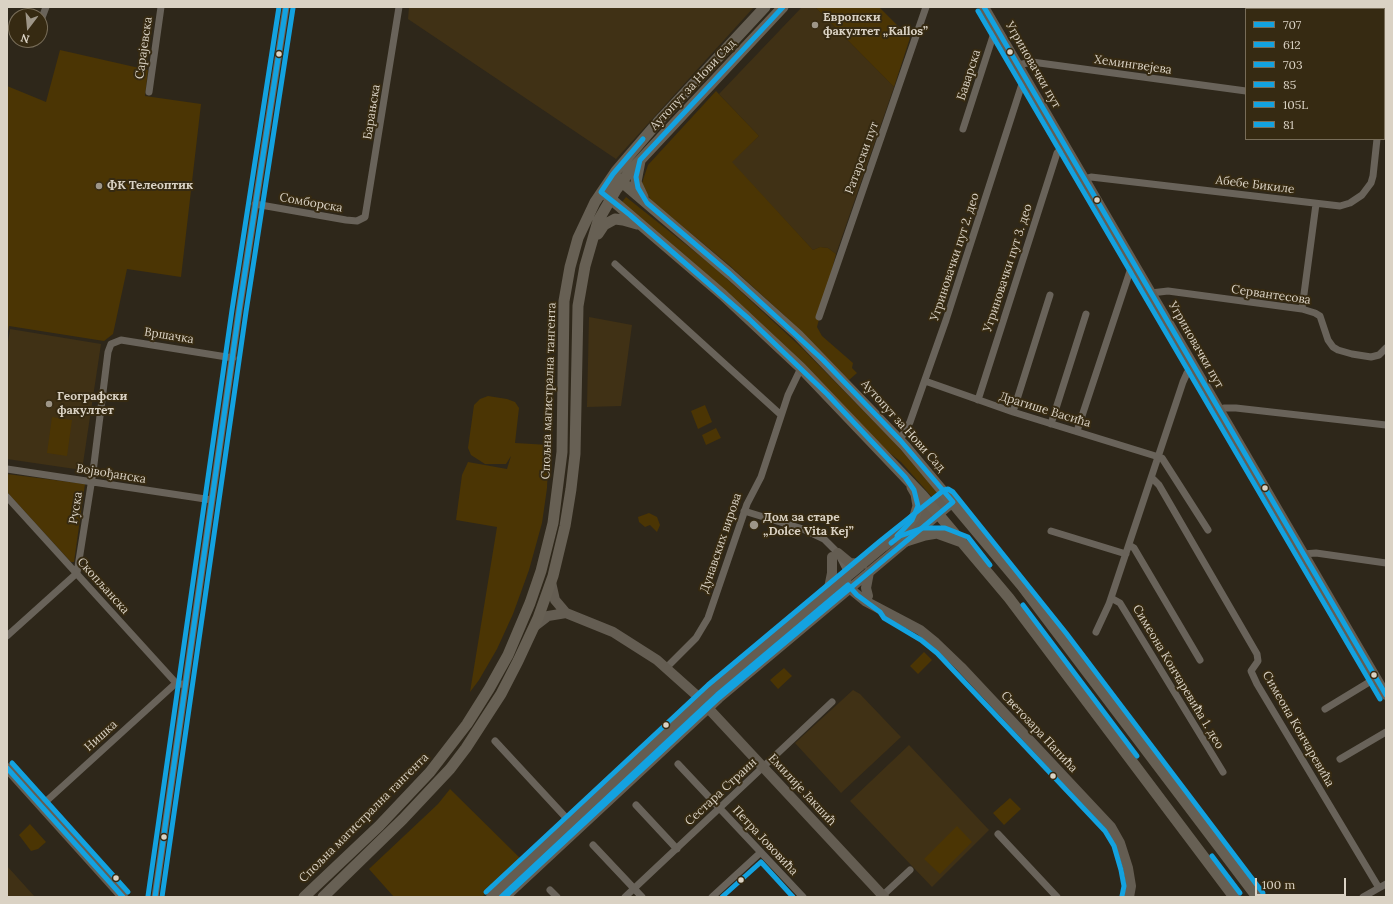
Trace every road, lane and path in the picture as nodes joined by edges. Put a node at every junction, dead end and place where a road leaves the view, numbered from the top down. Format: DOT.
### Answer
graph roads {
  1 [pos="161,7"];
  2 [pos="286,7"];
  3 [pos="399,7"];
  4 [pos="765,7"];
  5 [pos="784,7"];
  6 [pos="926,7"];
  7 [pos="984,7"];
  8 [pos="997,29"];
  9 [pos="1386,55"];
  10 [pos="1018,65"];
  11 [pos="1385,66"];
  12 [pos="1026,80"];
  13 [pos="1245,91"];
  14 [pos="149,92"];
  15 [pos="963,129"];
  16 [pos="1377,140"];
  17 [pos="1064,146"];
  18 [pos="640,160"];
  19 [pos="613,174"];
  20 [pos="1084,179"];
  21 [pos="622,181"];
  22 [pos="601,192"];
  23 [pos="610,199"];
  24 [pos="647,203"];
  25 [pos="255,204"];
  26 [pos="1316,204"];
  27 [pos="364,219"];
  28 [pos="645,228"];
  29 [pos="588,252"];
  30 [pos="615,264"];
  31 [pos="1135,266"];
  32 [pos="1151,293"];
  33 [pos="1050,295"];
  34 [pos="1302,309"];
  35 [pos="1086,314"];
  36 [pos="819,317"];
  37 [pos="1386,348"];
  38 [pos="108,352"];
  39 [pos="233,358"];
  40 [pos="1193,367"];
  41 [pos="801,368"];
  42 [pos="925,381"];
  43 [pos="978,400"];
  44 [pos="1219,410"];
  45 [pos="1012,412"];
  46 [pos="781,415"];
  47 [pos="1051,424"];
  48 [pos="1386,425"];
  49 [pos="1077,431"];
  50 [pos="900,440"];
  51 [pos="1159,456"];
  52 [pos="7,469"];
  53 [pos="906,477"];
  54 [pos="1152,478"];
  55 [pos="91,482"];
  56 [pos="7,498"];
  57 [pos="950,499"];
  58 [pos="212,500"];
  59 [pos="744,511"];
  60 [pos="936,511"];
  61 [pos="905,529"];
  62 [pos="1208,530"];
  63 [pos="1051,531"];
  64 [pos="903,542"];
  65 [pos="963,542"];
  66 [pos="1129,545"];
  67 [pos="1126,554"];
  68 [pos="1303,554"];
  69 [pos="835,555"];
  70 [pos="1386,564"];
  71 [pos="866,568"];
  72 [pos="77,574"];
  73 [pos="551,582"];
  74 [pos="849,582"];
  75 [pos="832,596"];
  76 [pos="867,598"];
  77 [pos="1111,598"];
  78 [pos="566,613"];
  79 [pos="534,626"];
  80 [pos="1096,632"];
  81 [pos="7,636"];
  82 [pos="1200,660"];
  83 [pos="666,667"];
  84 [pos="1376,678"];
  85 [pos="176,683"];
  86 [pos="185,685"];
  87 [pos="1386,695"];
  88 [pos="701,700"];
  89 [pos="832,702"];
  90 [pos="708,708"];
  91 [pos="1325,709"];
  92 [pos="1386,732"];
  93 [pos="495,741"];
  94 [pos="1340,759"];
  95 [pos="678,764"];
  96 [pos="763,767"];
  97 [pos="7,768"];
  98 [pos="1223,772"];
  99 [pos="636,805"];
  100 [pos="42,806"];
  101 [pos="719,808"];
  102 [pos="570,822"];
  103 [pos="998,834"];
  104 [pos="594,845"];
  105 [pos="677,849"];
  106 [pos="761,852"];
  107 [pos="345,858"];
  108 [pos="355,868"];
  109 [pos="910,870"];
  110 [pos="1383,886"];
  111 [pos="634,888"];
  112 [pos="550,890"];
  113 [pos="800,896"];
  114 [pos="883,896"];
  115 [pos="124,897"];
  116 [pos="155,897"];
  117 [pos="304,897"];
  118 [pos="324,897"];
  119 [pos="491,897"];
  120 [pos="504,897"];
  121 [pos="557,897"];
  122 [pos="625,897"];
  123 [pos="642,897"];
  124 [pos="712,897"];
  125 [pos="1058,897"];
  126 [pos="1129,897"];
  127 [pos="1234,897"];
  128 [pos="1257,897"];
  129 [pos="1363,897"];
  1 -- 14 [label="street, Сарајевска"];
  2 -- 25 [label="street"];
  3 -- 27 [label="street, Барањска"];
  4 -- 19 [label="main road, Аутопут за Нови Сад"];
  5 -- 18 [label="main road, Аутопут за Нови Сад"];
  6 -- 36 [label="street, Ратарски пут"];
  7 -- 8 [label="street, Угриновачки пут"];
  8 -- 10 [label="street, Угриновачки пут"];
  8 -- 15 [label="street, Баварска"];
  9 -- 11 [label="street"];
  10 -- 12 [label="street, Угриновачки пут"];
  10 -- 13 [label="street, Хемингвејева"];
  12 -- 17 [label="street, Угриновачки пут"];
  12 -- 42 [label="street, Угриновачки пут 2. део"];
  16 -- 26 [label="street, Абебе Бикиле"];
  17 -- 20 [label="street, Угриновачки пут"];
  17 -- 43 [label="street, Угриновачки пут 3. део"];
  18 -- 21 [label="main road, Аутопут за Нови Сад"];
  18 -- 24 [label="main road"];
  19 -- 21 [label="main road, Аутопут за Нови Сад"];
  19 -- 22 [label="main road, Аутопут за Нови Сад"];
  20 -- 26 [label="street, Абебе Бикиле"];
  20 -- 31 [label="street, Угриновачки пут"];
  21 -- 23 [label="main road, Аутопут за Нови Сад"];
  21 -- 24 [label="main road, Аутопут за Нови Сад"];
  22 -- 23 [label="main road"];
  22 -- 107 [label="main road, Спољна магистрална тангента"];
  23 -- 28 [label="main road"];
  23 -- 29 [label="main road, Спољна магистрална тангента"];
  24 -- 50 [label="main road, Аутопут за Нови Сад"];
  25 -- 27 [label="street, Сомборска"];
  25 -- 39 [label="street"];
  26 -- 34 [label="street"];
  28 -- 29 [label="main road"];
  28 -- 41 [label="main road"];
  29 -- 73 [label="main road, Спољна магистрална тангента"];
  30 -- 46 [label="street"];
  31 -- 32 [label="street, Угриновачки пут"];
  31 -- 49 [label="street"];
  32 -- 34 [label="street, Сервантесова"];
  32 -- 40 [label="street, Угриновачки пут"];
  33 -- 45 [label="street"];
  34 -- 37 [label="street, Сервантесова"];
  35 -- 47 [label="street"];
  38 -- 39 [label="street, Вршачка"];
  38 -- 55 [label="street, Руска"];
  39 -- 58 [label="street"];
  40 -- 44 [label="street, Угриновачки пут"];
  40 -- 51 [label="street"];
  41 -- 46 [label="street, Дунавских вирова"];
  41 -- 53 [label="main road"];
  42 -- 43 [label="street, Драгише Васића"];
  42 -- 50 [label="street, Угриновачки пут 2. део"];
  43 -- 45 [label="street, Драгише Васића"];
  44 -- 48 [label="street"];
  44 -- 68 [label="street, Угриновачки пут"];
  45 -- 47 [label="street, Драгише Васића"];
  46 -- 59 [label="street, Дунавских вирова"];
  47 -- 49 [label="street, Драгише Васића"];
  49 -- 51 [label="street, Драгише Васића"];
  50 -- 57 [label="main road, Аутопут за Нови Сад"];
  51 -- 54 [label="street"];
  51 -- 62 [label="street"];
  52 -- 55 [label="street, Војвођанска"];
  53 -- 60 [label="main road"];
  53 -- 61 [label="main road"];
  54 -- 66 [label="street"];
  54 -- 110 [label="street, Симеона Кончаревића"];
  55 -- 58 [label="street, Војвођанска"];
  55 -- 72 [label="street, Руска"];
  56 -- 72 [label="street, Скопљанска"];
  57 -- 60 [label="street"];
  57 -- 128 [label="main road, Аутопут за Нови Сад"];
  58 -- 86 [label="street"];
  59 -- 69 [label="street"];
  59 -- 83 [label="street, Дунавских вирова"];
  60 -- 61 [label="street"];
  60 -- 64 [label="street"];
  60 -- 65 [label="main road"];
  61 -- 71 [label="street"];
  63 -- 67 [label="street"];
  64 -- 65 [label="main road"];
  64 -- 71 [label="street"];
  65 -- 127 [label="main road"];
  66 -- 67 [label="street"];
  66 -- 82 [label="street"];
  67 -- 77 [label="street"];
  68 -- 70 [label="street"];
  68 -- 84 [label="street, Угриновачки пут"];
  69 -- 71 [label="street"];
  69 -- 74 [label="street"];
  69 -- 75 [label="street"];
  71 -- 74 [label="street"];
  71 -- 76 [label="street"];
  72 -- 81 [label="street"];
  72 -- 85 [label="street, Скопљанска"];
  73 -- 78 [label="street"];
  73 -- 79 [label="main road, Спољна магистрална тангента"];
  74 -- 75 [label="street"];
  74 -- 76 [label="street, Светозара Папића"];
  75 -- 76 [label="street"];
  75 -- 88 [label="street"];
  75 -- 90 [label="street"];
  76 -- 126 [label="street, Светозара Папића"];
  77 -- 80 [label="street"];
  77 -- 98 [label="street, Симеона Кончаревића 1. део"];
  78 -- 79 [label="street"];
  78 -- 83 [label="street"];
  79 -- 108 [label="main road, Спољна магистрална тангента"];
  83 -- 88 [label="street"];
  84 -- 87 [label="street, Угриновачки пут"];
  84 -- 91 [label="street"];
  85 -- 86 [label="street"];
  85 -- 100 [label="street, Нишка"];
  86 -- 116 [label="street"];
  88 -- 90 [label="street, Емилије Јакшић"];
  88 -- 102 [label="street"];
  89 -- 96 [label="street, Сестара Страин"];
  90 -- 96 [label="street, Емилије Јакшић"];
  90 -- 120 [label="street"];
  92 -- 94 [label="street"];
  93 -- 102 [label="street"];
  95 -- 101 [label="street, Петра Јововића"];
  96 -- 101 [label="street, Сестара Страин"];
  96 -- 114 [label="street, Емилије Јакшић"];
  97 -- 100 [label="street"];
  99 -- 105 [label="street"];
  100 -- 115 [label="street"];
  101 -- 105 [label="street, Сестара Страин"];
  101 -- 106 [label="street, Петра Јововића"];
  102 -- 119 [label="street"];
  103 -- 125 [label="street"];
  104 -- 111 [label="street"];
  105 -- 111 [label="street, Сестара Страин"];
  106 -- 113 [label="street, Петра Јововића"];
  106 -- 124 [label="street"];
  107 -- 108 [label="main road"];
  107 -- 117 [label="main road, Спољна магистрална тангента"];
  108 -- 118 [label="main road, Спољна магистрална тангента"];
  109 -- 114 [label="street"];
  110 -- 129 [label="street"];
  111 -- 122 [label="street, Сестара Страин"];
  111 -- 123 [label="street"];
  112 -- 121 [label="street"];
}
